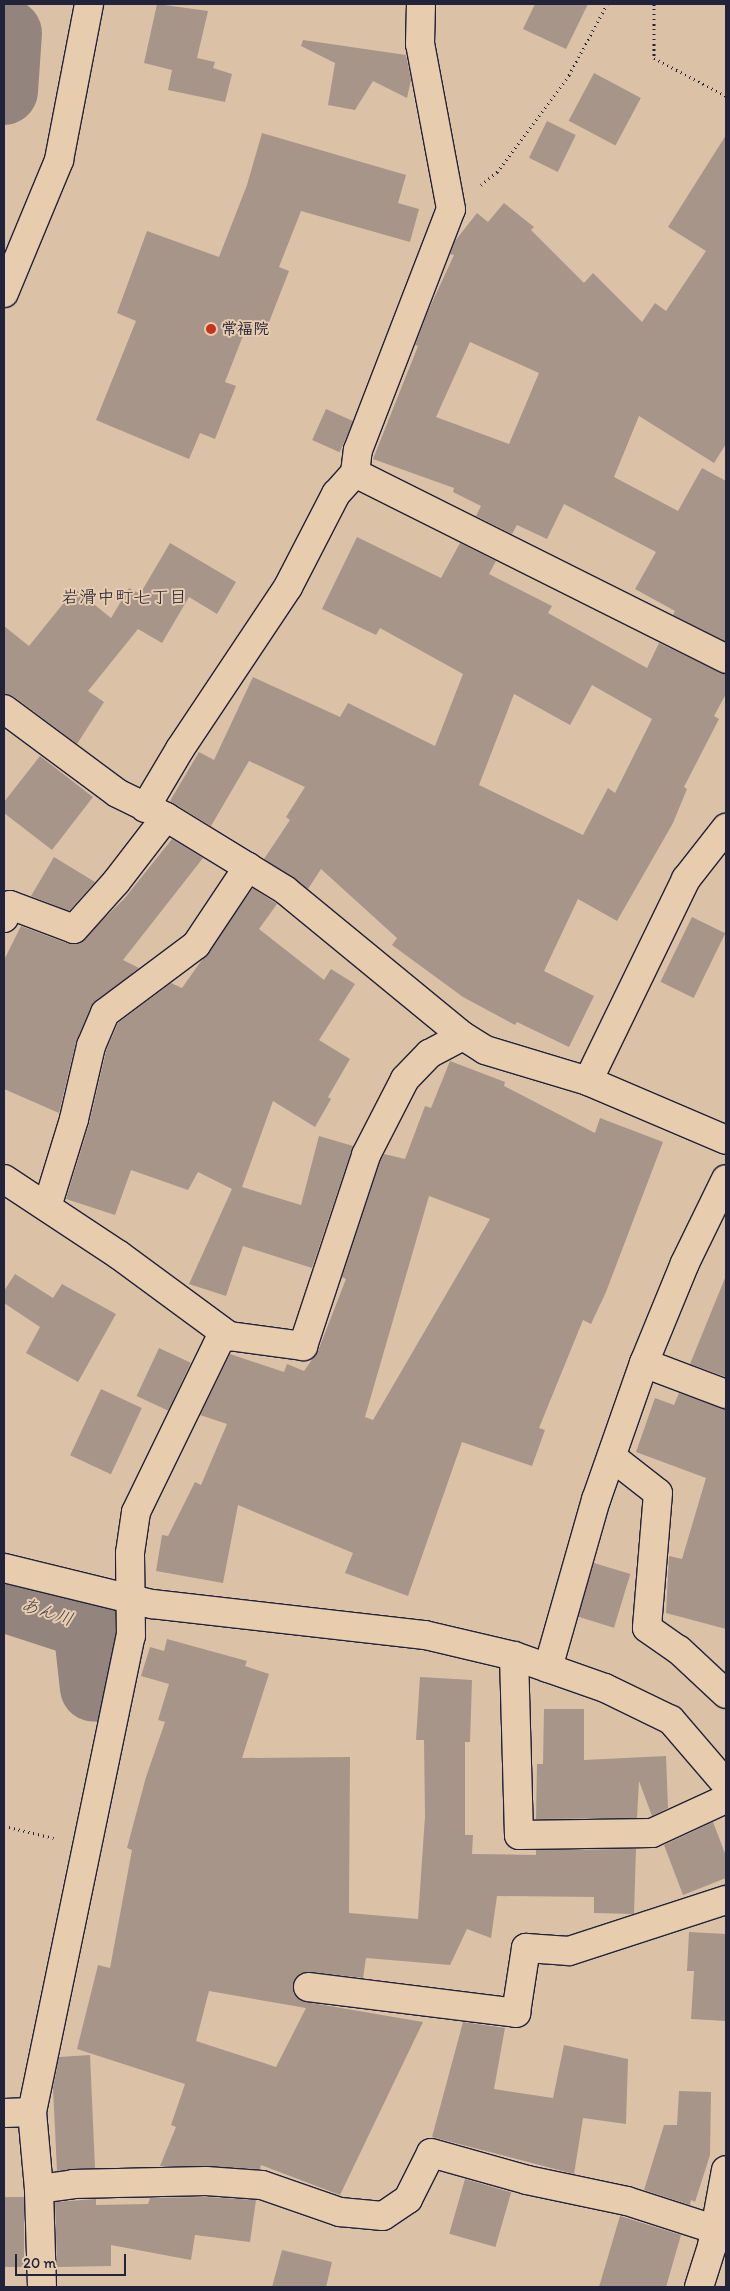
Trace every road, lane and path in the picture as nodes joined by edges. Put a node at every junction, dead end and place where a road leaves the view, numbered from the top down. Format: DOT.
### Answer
graph roads {
  1 [pos="89,4"];
  2 [pos="421,4"];
  3 [pos="607,4"];
  4 [pos="654,4"];
  5 [pos="726,96"];
  6 [pos="451,209"];
  7 [pos="4,293"];
  8 [pos="355,473"];
  9 [pos="726,659"];
  10 [pos="4,709"];
  11 [pos="156,813"];
  12 [pos="726,828"];
  13 [pos="248,867"];
  14 [pos="4,918"];
  15 [pos="463,1036"];
  16 [pos="588,1081"];
  17 [pos="726,1140"];
  18 [pos="4,1179"];
  19 [pos="726,1179"];
  20 [pos="47,1207"];
  21 [pos="229,1336"];
  22 [pos="644,1364"];
  23 [pos="726,1394"];
  24 [pos="612,1457"];
  25 [pos="4,1568"];
  26 [pos="131,1599"];
  27 [pos="514,1656"];
  28 [pos="548,1668"];
  29 [pos="726,1694"];
  30 [pos="726,1784"];
  31 [pos="726,1799"];
  32 [pos="4,1826"];
  33 [pos="86,1846"];
  34 [pos="726,1900"];
  35 [pos="308,1987"];
  36 [pos="32,2112"];
  37 [pos="4,2113"];
  38 [pos="726,2170"];
  39 [pos="39,2189"];
  40 [pos="720,2230"];
  41 [pos="42,2287"];
  42 [pos="699,2287"];
  1 -- 7 [label="street"];
  2 -- 6 [label="street"];
  3 -- 6 [label="path"];
  4 -- 5 [label="path"];
  6 -- 8 [label="street"];
  8 -- 9 [label="street"];
  8 -- 11 [label="street"];
  10 -- 11 [label="street"];
  11 -- 13 [label="street"];
  11 -- 14 [label="street"];
  12 -- 16 [label="street"];
  13 -- 15 [label="street"];
  13 -- 20 [label="street"];
  15 -- 16 [label="street"];
  15 -- 21 [label="street"];
  16 -- 17 [label="street"];
  18 -- 20 [label="street"];
  19 -- 22 [label="street"];
  20 -- 21 [label="street"];
  21 -- 26 [label="street"];
  22 -- 23 [label="street"];
  22 -- 24 [label="street"];
  24 -- 28 [label="street"];
  24 -- 29 [label="street"];
  25 -- 26 [label="street"];
  26 -- 27 [label="street"];
  26 -- 33 [label="street"];
  27 -- 28 [label="street"];
  27 -- 31 [label="street"];
  28 -- 30 [label="street"];
  32 -- 33 [label="path"];
  33 -- 36 [label="street"];
  34 -- 35 [label="street"];
  36 -- 37 [label="street"];
  36 -- 39 [label="street"];
  38 -- 40 [label="street"];
  39 -- 40 [label="street"];
  39 -- 41 [label="street"];
  40 -- 42 [label="street"];
}
